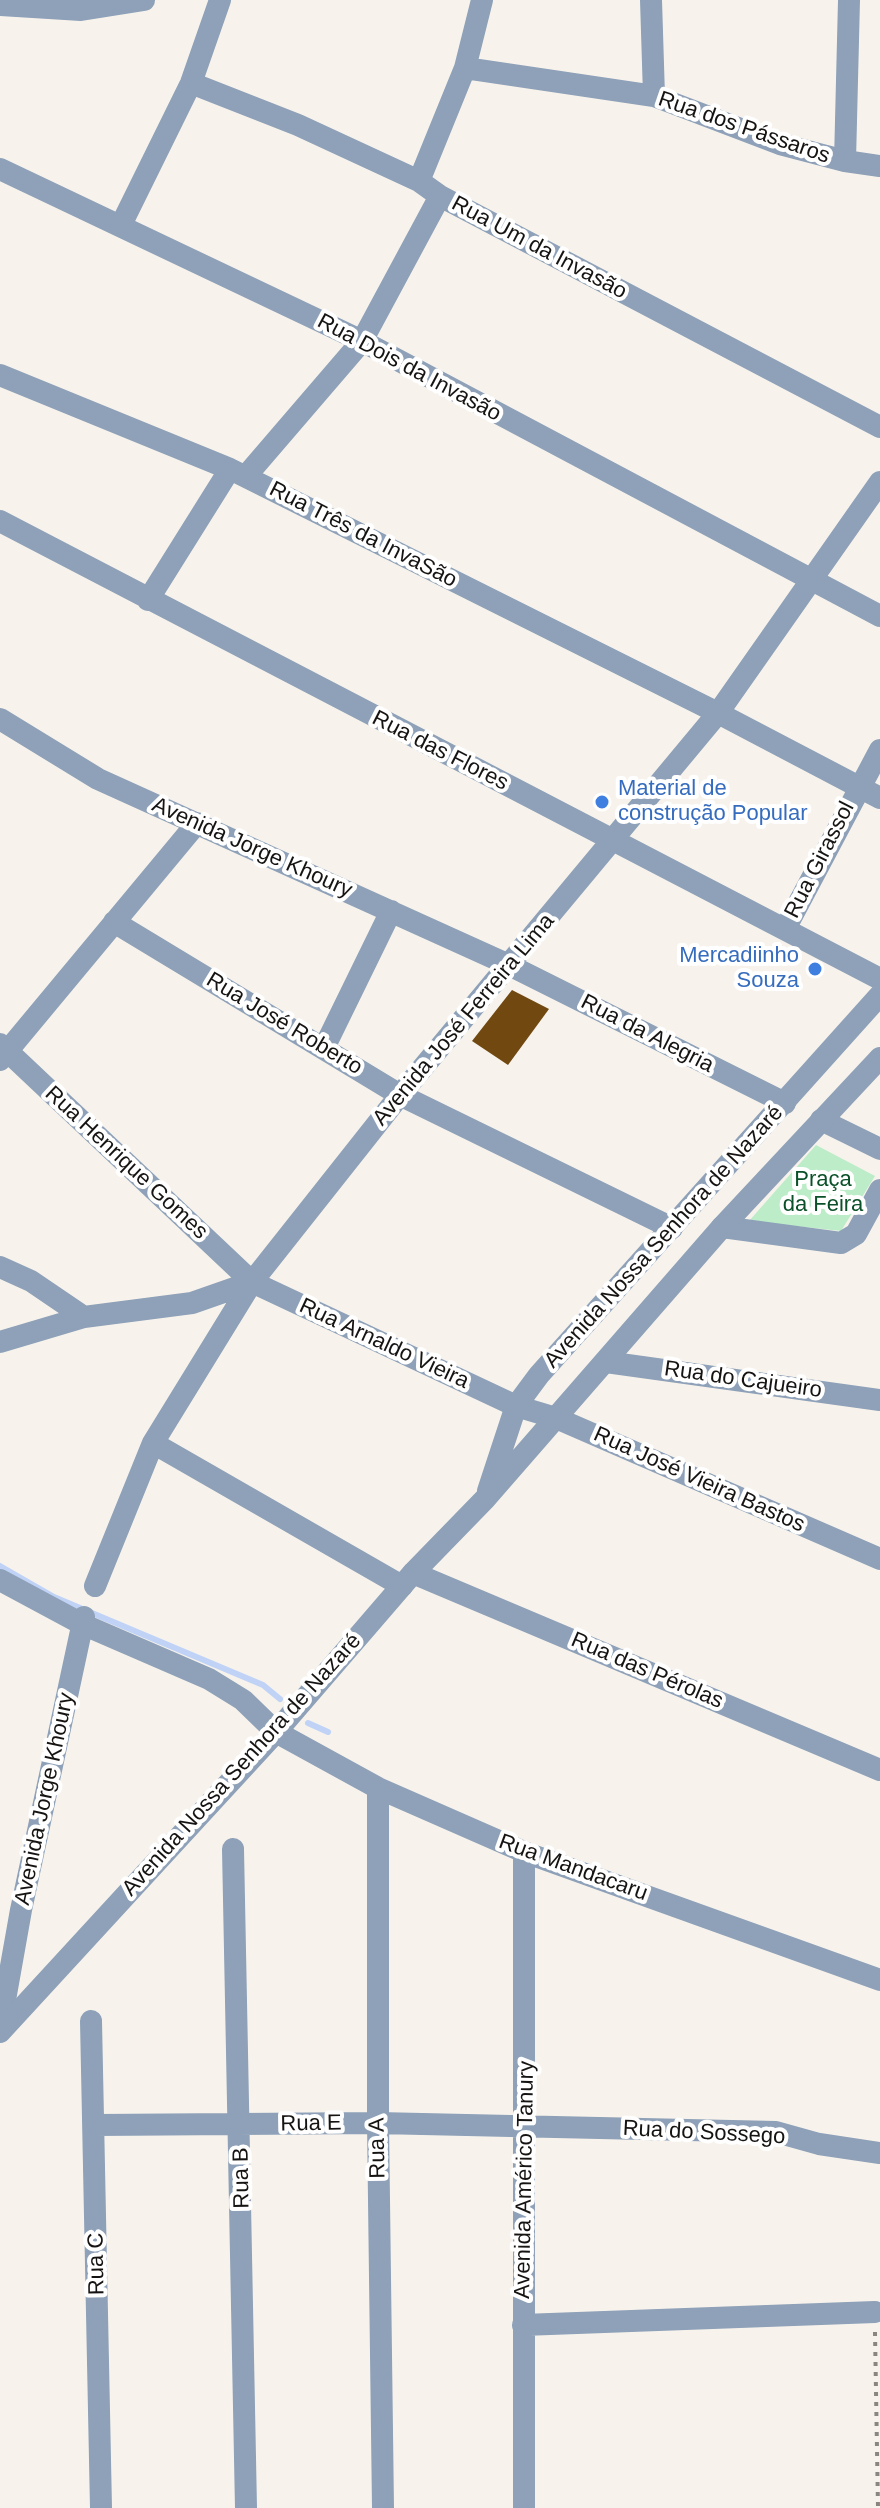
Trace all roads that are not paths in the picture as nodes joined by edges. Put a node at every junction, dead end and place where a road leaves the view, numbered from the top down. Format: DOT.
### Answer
graph roads {
  1 [pos="144,0"];
  2 [pos="220,0"];
  3 [pos="482,0"];
  4 [pos="651,0"];
  5 [pos="849,0"];
  6 [pos="0,5"];
  7 [pos="465,68"];
  8 [pos="191,83"];
  9 [pos="654,96"];
  10 [pos="845,161"];
  11 [pos="880,166"];
  12 [pos="0,169"];
  13 [pos="419,181"];
  14 [pos="440,196"];
  15 [pos="121,225"];
  16 [pos="362,341"];
  17 [pos="0,375"];
  18 [pos="880,427"];
  19 [pos="238,472"];
  20 [pos="880,482"];
  21 [pos="0,521"];
  22 [pos="812,578"];
  23 [pos="148,600"];
  24 [pos="880,616"];
  25 [pos="718,713"];
  26 [pos="0,719"];
  27 [pos="880,750"];
  28 [pos="858,787"];
  29 [pos="880,798"];
  30 [pos="197,823"];
  31 [pos="612,841"];
  32 [pos="391,911"];
  33 [pos="114,922"];
  34 [pos="785,929"];
  35 [pos="509,965"];
  36 [pos="880,979"];
  37 [pos="880,995"];
  38 [pos="324,1048"];
  39 [pos="3,1052"];
  40 [pos="880,1058"];
  41 [pos="400,1095"];
  42 [pos="785,1103"];
  43 [pos="821,1120"];
  44 [pos="880,1149"];
  45 [pos="880,1190"];
  46 [pos="722,1227"];
  47 [pos="672,1228"];
  48 [pos="0,1267"];
  49 [pos="252,1282"];
  50 [pos="84,1317"];
  51 [pos="0,1342"];
  52 [pos="606,1362"];
  53 [pos="880,1400"];
  54 [pos="516,1406"];
  55 [pos="556,1418"];
  56 [pos="153,1443"];
  57 [pos="485,1499"];
  58 [pos="880,1559"];
  59 [pos="408,1579"];
  60 [pos="0,1580"];
  61 [pos="95,1586"];
  62 [pos="83,1621"];
  63 [pos="276,1732"];
  64 [pos="880,1770"];
  65 [pos="378,1788"];
  66 [pos="233,1849"];
  67 [pos="524,1852"];
  68 [pos="880,1980"];
  69 [pos="91,2021"];
  70 [pos="0,2030"];
  71 [pos="378,2123"];
  72 [pos="241,2124"];
  73 [pos="95,2125"];
  74 [pos="526,2125"];
  75 [pos="880,2153"];
  76 [pos="875,2312"];
  77 [pos="523,2325"];
  78 [pos="101,2508"];
  79 [pos="246,2508"];
  80 [pos="383,2508"];
  81 [pos="524,2508"];
  1 -- 6 [label="street"];
  2 -- 8 [label="street"];
  3 -- 7 [label="street"];
  4 -- 9 [label="street"];
  5 -- 10 [label="street"];
  7 -- 9 [label="street, Rua dos Pássaros"];
  7 -- 13 [label="street"];
  8 -- 13 [label="street, Rua Um da Invasão"];
  8 -- 15 [label="street"];
  9 -- 10 [label="street, Rua dos Pássaros"];
  10 -- 11 [label="street, Rua dos Pássaros"];
  12 -- 15 [label="street, Rua Dois da Invasão"];
  13 -- 14 [label="street, Rua Um da Invasão"];
  14 -- 16 [label="street"];
  14 -- 18 [label="street, Rua Um da Invasão"];
  15 -- 16 [label="street, Rua Dois da Invasão"];
  16 -- 19 [label="street"];
  16 -- 22 [label="street, Rua Dois da Invasão"];
  17 -- 19 [label="street, Rua Três da InvaSão"];
  19 -- 23 [label="street"];
  19 -- 25 [label="street, Rua Três da InvaSão"];
  20 -- 22 [label="street, Avenida José Ferreira Lima"];
  21 -- 23 [label="street, Rua das Flores"];
  22 -- 24 [label="street, Rua Dois da Invasão"];
  22 -- 25 [label="street, Avenida José Ferreira Lima"];
  23 -- 31 [label="street, Rua das Flores"];
  25 -- 28 [label="street, Rua Três da InvaSão"];
  25 -- 31 [label="street, Avenida José Ferreira Lima"];
  26 -- 30 [label="street, Avenida Jorge Khoury"];
  27 -- 28 [label="street, Rua Girassol"];
  28 -- 29 [label="street, Rua Três da InvaSão"];
  28 -- 34 [label="street, Rua Girassol"];
  30 -- 32 [label="street, Avenida Jorge Khoury"];
  30 -- 33 [label="street"];
  31 -- 34 [label="street, Rua das Flores"];
  31 -- 35 [label="street, Avenida José Ferreira Lima"];
  32 -- 35 [label="street, Avenida Jorge Khoury"];
  32 -- 38 [label="street"];
  33 -- 38 [label="street, Rua José Roberto"];
  33 -- 39 [label="street"];
  34 -- 36 [label="street, Rua das Flores"];
  35 -- 41 [label="street, Avenida José Ferreira Lima"];
  35 -- 42 [label="street, Rua da Alegria"];
  37 -- 42 [label="street, Avenida Nossa Senhora de Nazaré"];
  38 -- 41 [label="street, Rua José Roberto"];
  39 -- 49 [label="street, Rua Henrique Gomes"];
  40 -- 43 [label="street, Avenida Nossa Senhora de Nazaré"];
  41 -- 47 [label="street, Rua José Roberto"];
  41 -- 49 [label="street, Avenida José Ferreira Lima"];
  42 -- 47 [label="street, Avenida Nossa Senhora de Nazaré"];
  43 -- 44 [label="street"];
  43 -- 46 [label="street, Avenida Nossa Senhora de Nazaré"];
  45 -- 46 [label="street"];
  46 -- 52 [label="street, Avenida Nossa Senhora de Nazaré"];
  47 -- 54 [label="street, Avenida Nossa Senhora de Nazaré"];
  48 -- 50 [label="street"];
  49 -- 50 [label="street"];
  49 -- 54 [label="street, Rua Arnaldo Vieira"];
  49 -- 56 [label="street, Avenida José Ferreira Lima"];
  50 -- 51 [label="street"];
  52 -- 53 [label="street, Rua do Cajueiro"];
  52 -- 55 [label="street, Avenida Nossa Senhora de Nazaré"];
  54 -- 55 [label="street, Rua José Vieira Bastos"];
  54 -- 57 [label="street, Avenida Nossa Senhora de Nazaré"];
  55 -- 57 [label="street, Avenida Nossa Senhora de Nazaré"];
  55 -- 58 [label="street, Rua José Vieira Bastos"];
  56 -- 59 [label="street, Rua das Pérolas"];
  56 -- 61 [label="street, Avenida José Ferreira Lima"];
  57 -- 59 [label="street, Avenida Nossa Senhora de Nazaré"];
  59 -- 63 [label="street, Avenida Nossa Senhora de Nazaré"];
  59 -- 64 [label="street, Rua das Pérolas"];
  60 -- 62 [label="street, Rua Mandacaru"];
  62 -- 63 [label="street, Rua Mandacaru"];
  62 -- 70 [label="street, Avenida Jorge Khoury"];
  63 -- 65 [label="street, Rua Mandacaru"];
  63 -- 70 [label="street, Avenida Nossa Senhora de Nazaré"];
  65 -- 67 [label="street, Rua Mandacaru"];
  65 -- 71 [label="street, Rua A"];
  66 -- 72 [label="street, Rua B"];
  67 -- 68 [label="street, Rua Mandacaru"];
  67 -- 74 [label="street, Avenida Américo Tanury"];
  69 -- 73 [label="street, Rua C"];
  71 -- 72 [label="street, Rua E"];
  71 -- 74 [label="street, Rua E"];
  71 -- 80 [label="street, Rua A"];
  72 -- 73 [label="street, Rua E"];
  72 -- 79 [label="street, Rua B"];
  73 -- 78 [label="street, Rua C"];
  74 -- 75 [label="street, Rua do Sossego"];
  74 -- 77 [label="street, Avenida Américo Tanury"];
  76 -- 77 [label="street"];
  77 -- 81 [label="street, Avenida Américo Tanury"];
}
